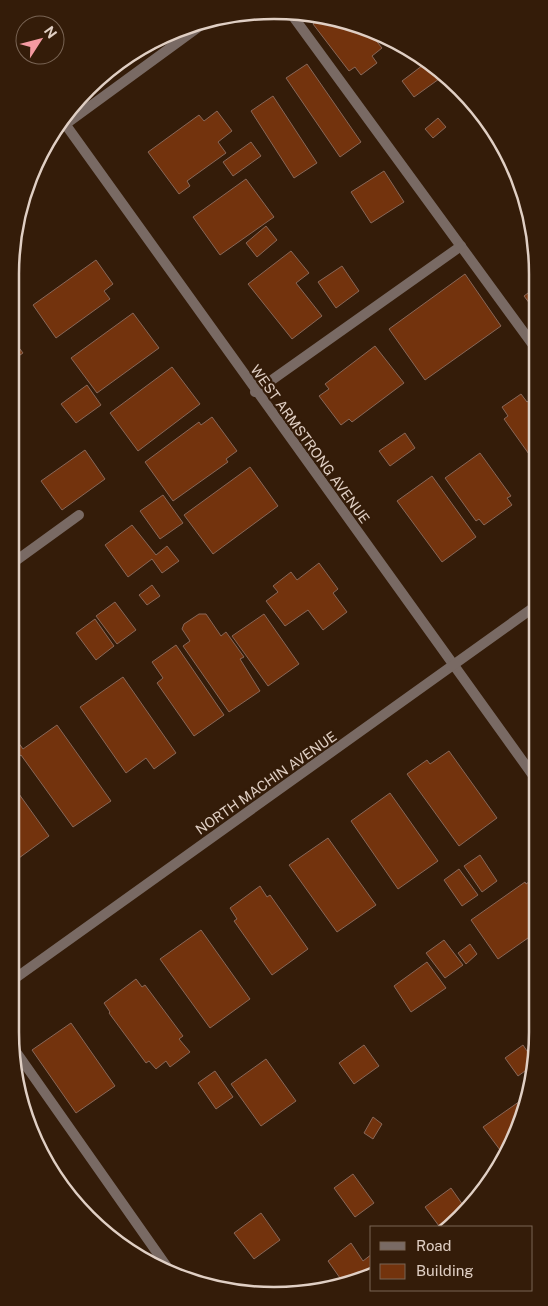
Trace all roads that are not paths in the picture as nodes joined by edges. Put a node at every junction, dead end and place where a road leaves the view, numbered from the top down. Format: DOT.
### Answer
graph roads {
  1 [pos="295,20"];
  2 [pos="191,32"];
  3 [pos="72,118"];
  4 [pos="64,128"];
  5 [pos="461,246"];
  6 [pos="529,339"];
  7 [pos="256,392"];
  8 [pos="79,515"];
  9 [pos="19,558"];
  10 [pos="529,611"];
  11 [pos="454,666"];
  12 [pos="529,770"];
  13 [pos="19,976"];
  14 [pos="20,1057"];
  15 [pos="164,1262"];
  1 -- 5 [label="street"];
  2 -- 3 [label="street"];
  4 -- 7 [label="street, WEST ARMSTRONG AVENUE"];
  5 -- 6 [label="street"];
  5 -- 7 [label="street"];
  7 -- 11 [label="street, WEST ARMSTRONG AVENUE"];
  8 -- 9 [label="street"];
  10 -- 11 [label="street, NORTH MACHIN AVENUE"];
  11 -- 12 [label="street, WEST ARMSTRONG AVENUE"];
  11 -- 13 [label="street, NORTH MACHIN AVENUE"];
  14 -- 15 [label="street"];
}
